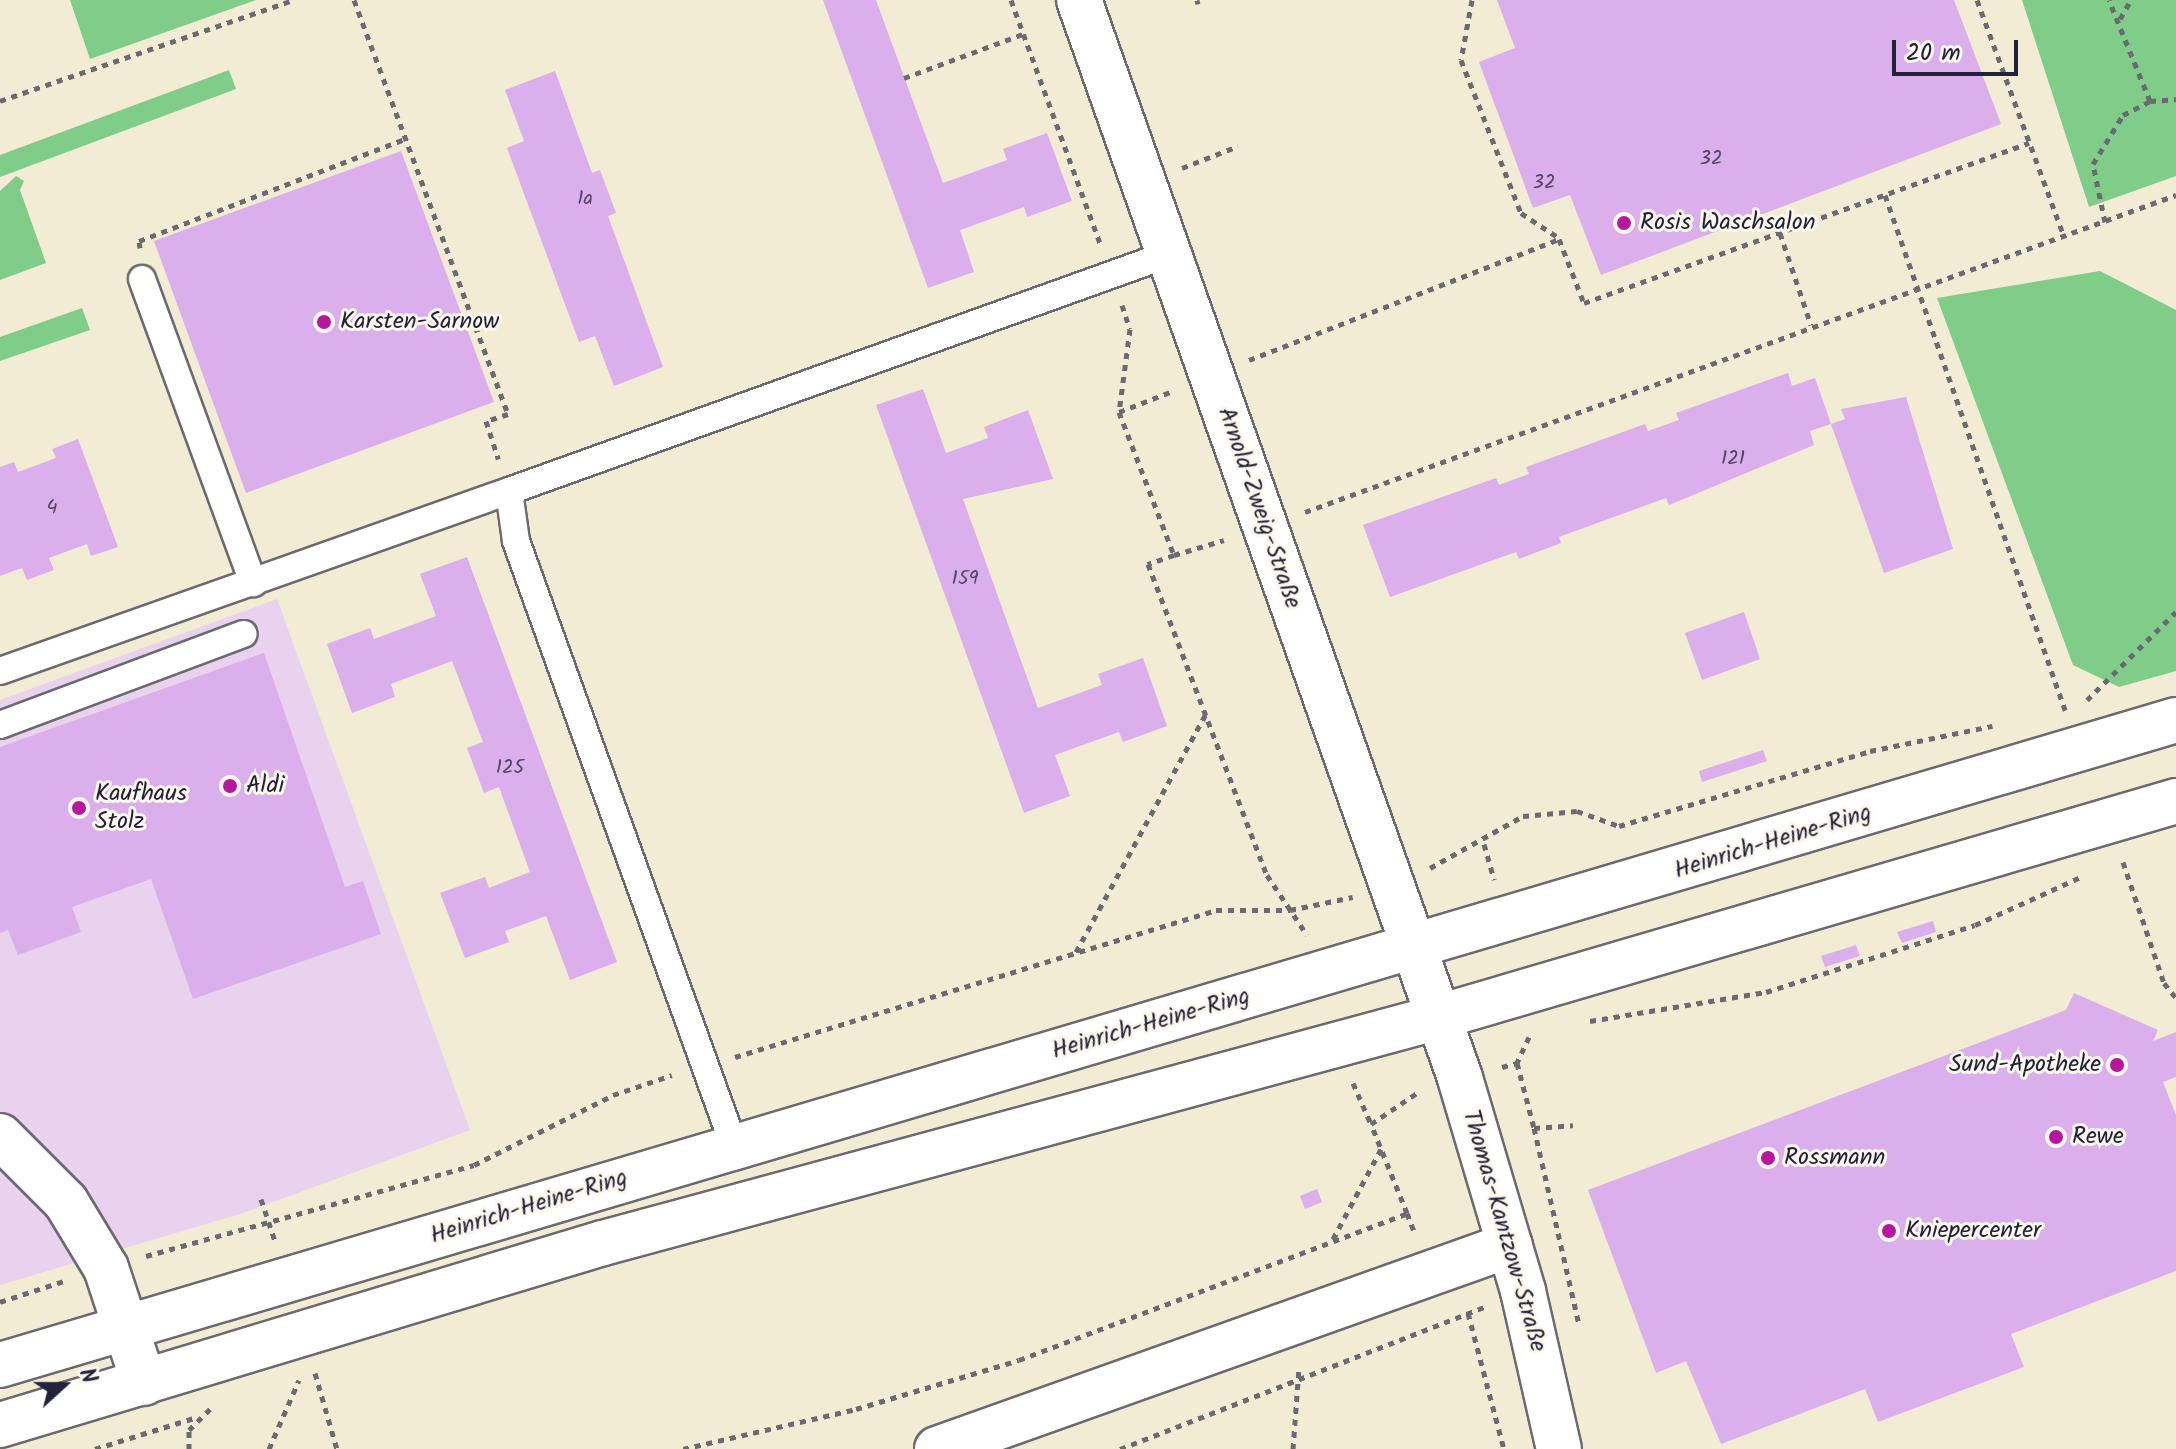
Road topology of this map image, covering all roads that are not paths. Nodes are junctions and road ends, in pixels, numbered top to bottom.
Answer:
1 (1079, 0) edge
2 (1169, 254) junction
3 (142, 279) road end
4 (509, 491) junction
5 (253, 583) junction
6 (244, 634) dead end
7 (0, 671) edge
8 (2176, 720) edge
9 (0, 725) edge
10 (2176, 801) edge
11 (1411, 950) junction
12 (1435, 1018) junction
13 (0, 1136) edge
14 (734, 1146) junction
15 (1510, 1245) junction
16 (126, 1327) junction
17 (0, 1365) edge
18 (144, 1383) junction
19 (0, 1425) edge
20 (937, 1449) edge
21 (1559, 1449) edge

1 - 2 main road, Arnold-Zweig-Straße
2 - 4 lane
2 - 11 main road, Arnold-Zweig-Straße
3 - 5 lane
4 - 5 lane
4 - 14 lane
5 - 7 lane
6 - 9 lane
8 - 11 main road, Heinrich-Heine-Ring
10 - 12 main road
11 - 12 main road, Arnold-Zweig-Straße
11 - 14 main road, Heinrich-Heine-Ring
12 - 15 main road, Thomas-Kantzow-Straße
12 - 18 main road
13 - 16 main road
14 - 16 main road, Heinrich-Heine-Ring
15 - 20 main road
15 - 21 main road, Thomas-Kantzow-Straße
16 - 17 main road, Heinrich-Heine-Ring
16 - 18 main road
18 - 19 main road

